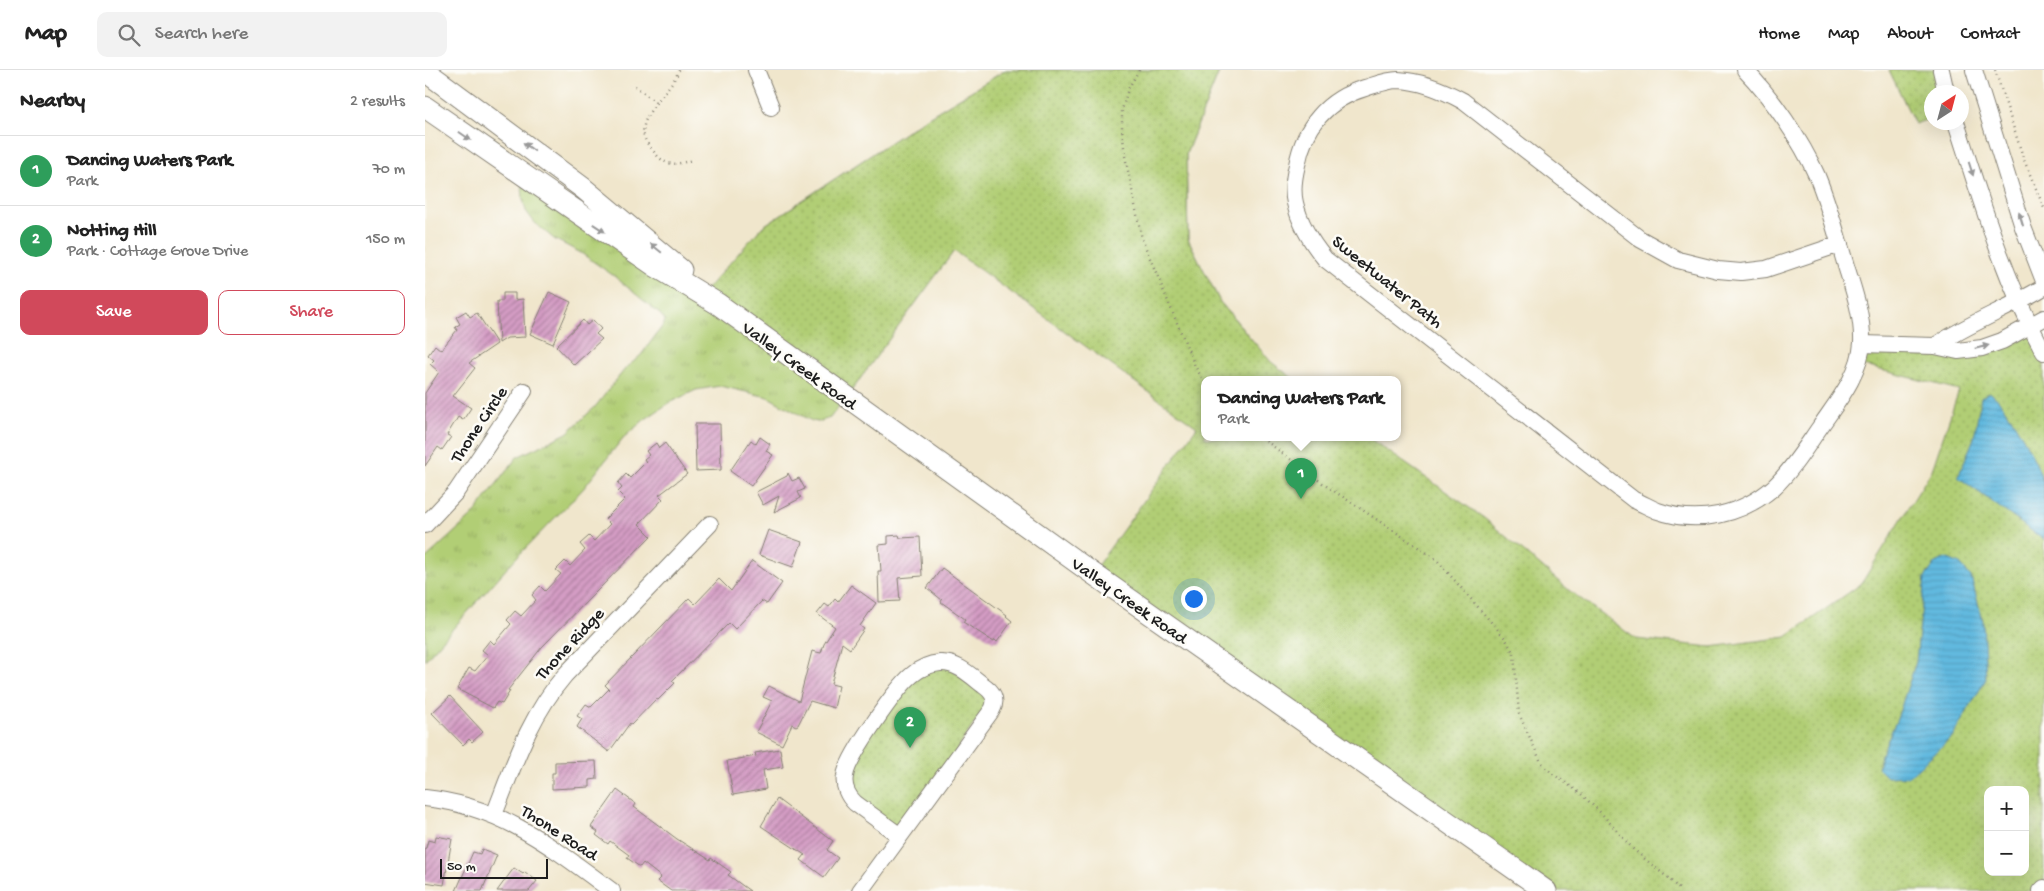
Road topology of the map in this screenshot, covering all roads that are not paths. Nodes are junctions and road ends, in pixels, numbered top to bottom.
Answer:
1 (756, 70) edge
2 (1745, 70) edge
3 (1941, 70) edge
4 (1974, 70) edge
5 (425, 71) edge
6 (1944, 85) edge
7 (771, 107) dead end
8 (425, 108) edge
9 (1959, 130) edge
10 (1840, 244) junction
11 (2044, 281) edge
12 (2044, 287) edge
13 (2018, 303) junction
14 (718, 304) junction
15 (2044, 318) edge
16 (2030, 327) junction
17 (1862, 344) junction
18 (1935, 346) junction
19 (2044, 352) edge
20 (524, 391) dead end
21 (710, 524) dead end
22 (425, 525) edge
23 (425, 798) edge
24 (494, 814) junction
25 (900, 836) junction
26 (2044, 888) edge
27 (612, 891) edge
28 (860, 891) edge
29 (1546, 891) edge
30 (2041, 891) edge

1 - 7 street
2 - 10 street, Sweetwater Path
3 - 6 street
11 -> 4 street
14 -> 5 main road, Valley Creek Road
8 -> 14 main road, Valley Creek Road
9 -> 13 street
10 - 17 street, Sweetwater Path
10 - 17 street, Sweetwater Path
12 - 13 street
13 - 16 street
13 - 18 street
14 - 29 main road, Valley Creek Road
15 - 16 street
18 -> 16 street
16 - 19 street
17 - 18 street
20 - 22 street, Thone Circle
21 - 24 street, Thone Ridge
23 - 24 street, Thone Road
24 - 27 street, Thone Road
25 - 25 street
25 - 28 street
26 - 30 street

